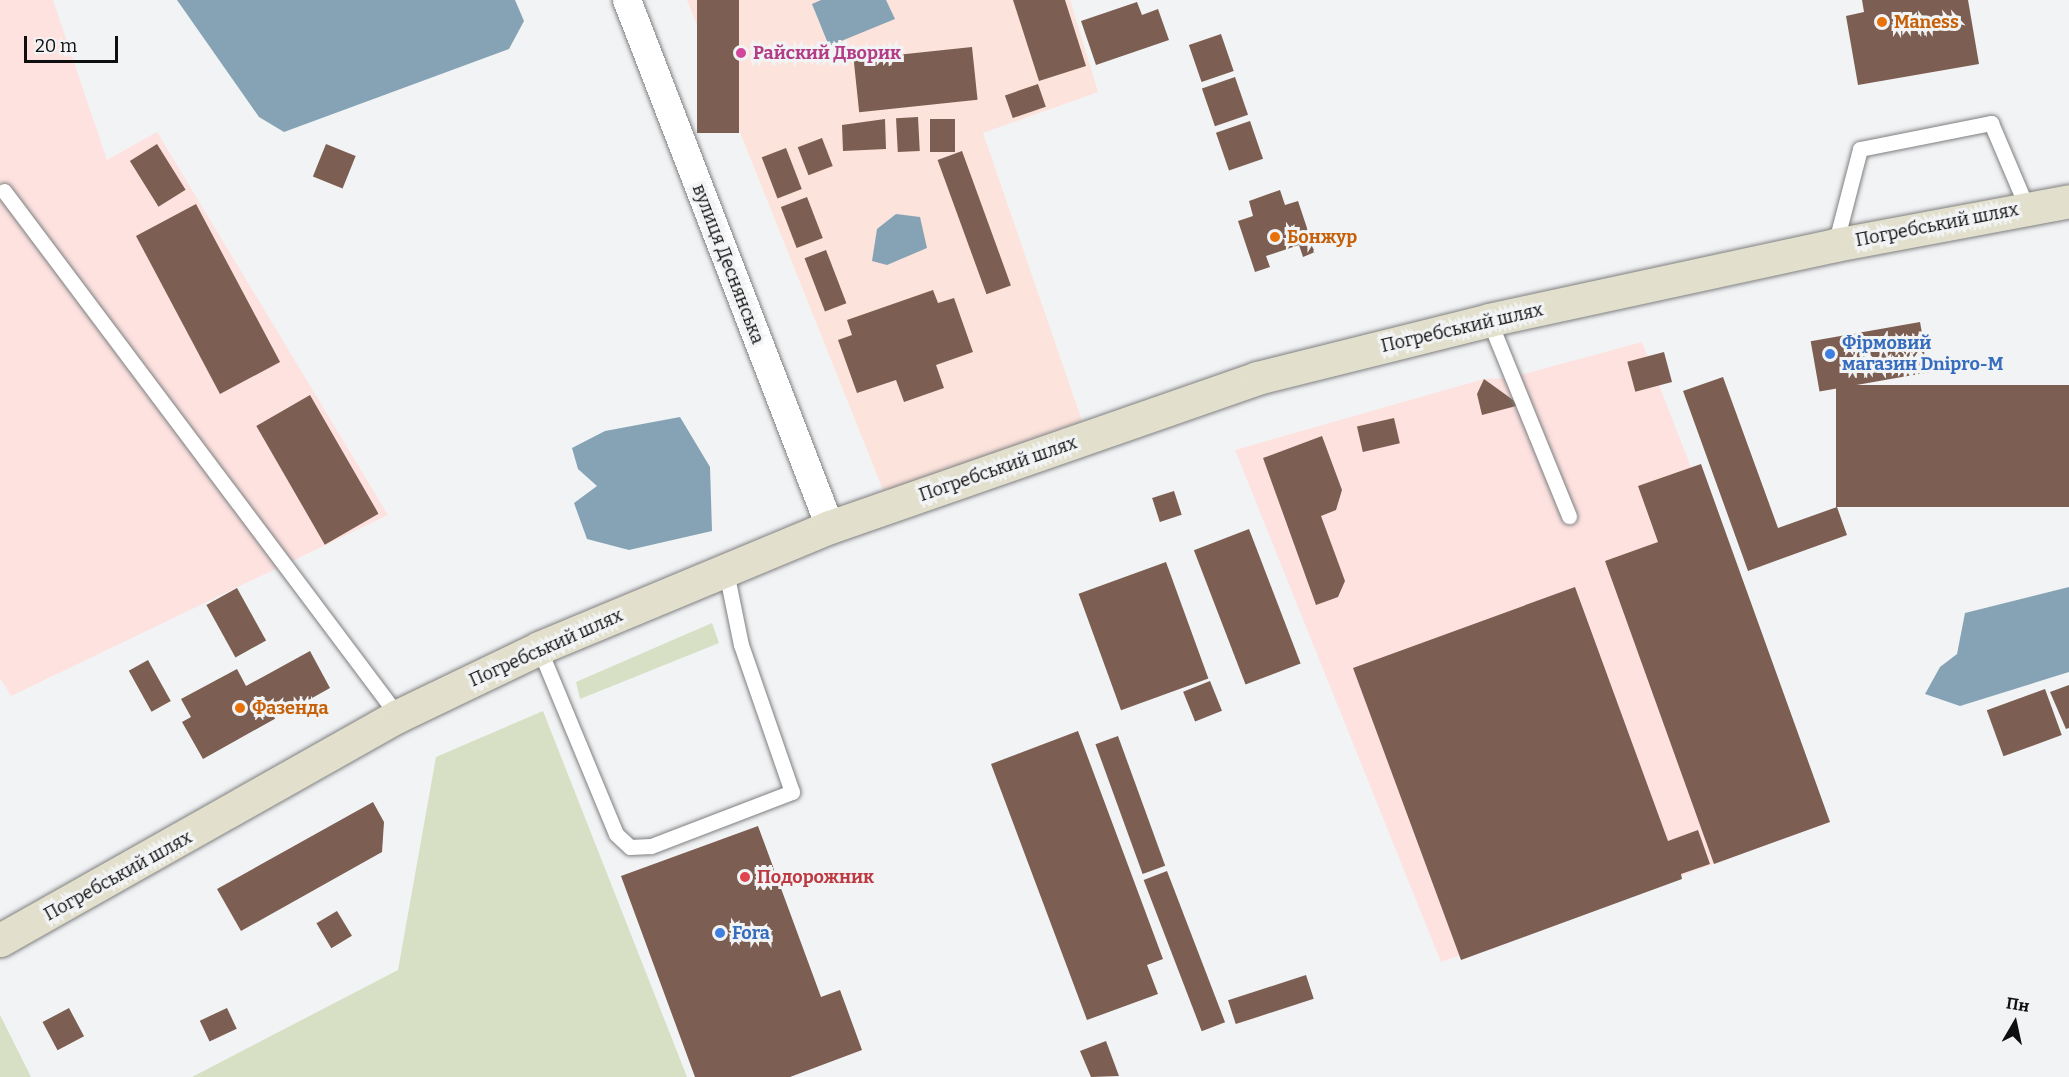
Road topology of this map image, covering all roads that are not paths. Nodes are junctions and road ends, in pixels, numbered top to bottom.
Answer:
1 (627, 0) edge
2 (4, 191) dead end
3 (2069, 201) edge
4 (2027, 208) junction
5 (1835, 245) junction
6 (1489, 320) junction
7 (1569, 516) dead end
8 (830, 527) junction
9 (726, 571) junction
10 (539, 648) junction
11 (398, 716) junction
12 (0, 940) edge

1 - 8 street, вулиця Деснянська
2 - 11 lane
3 - 4 main road, Погребський шлях
4 - 5 main road, Погребський шлях
4 - 5 lane
5 - 6 main road, Погребський шлях
6 - 7 lane
6 - 8 main road, Погребський шлях
8 - 9 main road, Погребський шлях
9 - 10 main road, Погребський шлях
9 - 10 lane
10 - 11 main road, Погребський шлях
11 - 12 main road, Погребський шлях

